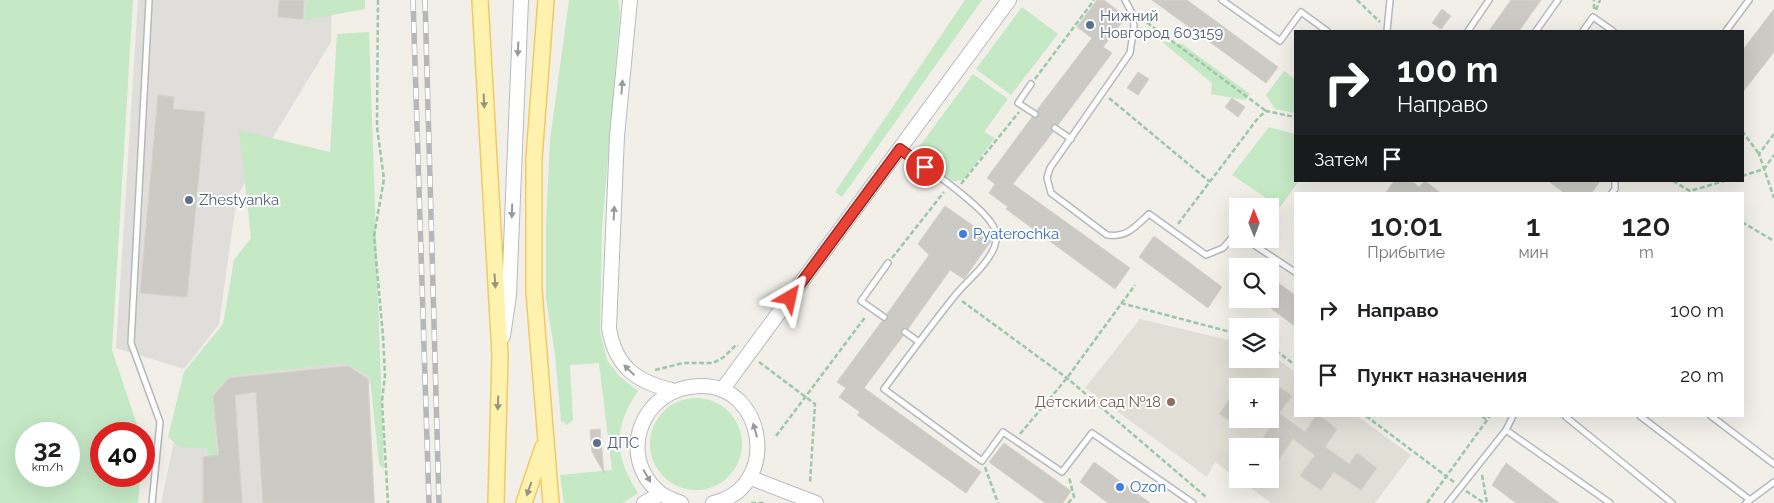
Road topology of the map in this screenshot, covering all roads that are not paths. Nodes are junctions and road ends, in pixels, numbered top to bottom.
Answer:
1 (149, 0) edge
2 (480, 0) edge
3 (521, 0) edge
4 (546, 0) edge
5 (630, 0) edge
6 (1010, 0) edge
7 (1125, 0) edge
8 (1222, 0) edge
9 (1390, 0) edge
10 (1489, 0) edge
11 (1558, 0) edge
12 (1749, 0) edge
13 (1326, 30) edge
14 (1387, 30) edge
15 (1469, 30) edge
16 (1537, 30) edge
17 (1584, 30) edge
18 (1612, 30) edge
19 (1727, 30) edge
20 (1031, 84) road end
21 (1035, 114) dead end
22 (1055, 128) dead end
23 (1070, 139) junction
24 (900, 149) junction
25 (1229, 240) edge
26 (1259, 248) edge
27 (888, 263) road end
28 (1294, 271) edge
29 (884, 318) dead end
30 (905, 332) dead end
31 (919, 342) junction
32 (500, 355) junction
33 (672, 390) junction
34 (722, 390) junction
35 (1512, 417) edge
36 (1566, 417) edge
37 (1641, 417) edge
38 (1713, 417) edge
39 (1506, 430) junction
40 (546, 441) junction
41 (1774, 464) edge
42 (751, 478) junction
43 (1774, 482) edge
44 (661, 494) junction
45 (1748, 502) edge
46 (152, 503) edge
47 (496, 503) edge
48 (524, 503) edge
49 (551, 503) edge
50 (644, 503) edge
51 (681, 503) edge
52 (713, 503) edge
53 (816, 503) edge
54 (1193, 503) edge
55 (1448, 503) edge
56 (1610, 503) edge
57 (1672, 503) edge

1 - 46 lane
2 -> 32 main road
3 -> 32 street
4 - 40 main road
33 -> 5 street
6 - 24 street
7 - 23 lane
8 - 13 lane
9 - 14 lane
10 - 15 lane
11 - 16 lane
12 - 19 lane
17 - 18 lane
20 - 21 lane
22 - 23 lane
23 - 25 lane
24 - 31 lane
24 - 34 street
26 - 28 lane
27 - 29 lane
30 - 31 lane
31 - 54 lane
32 -> 47 main road
33 - 34 street
33 -> 44 street
42 -> 34 street
35 - 39 lane
36 - 57 lane
37 - 45 lane
38 - 41 lane
39 - 55 lane
39 - 56 lane
40 -> 48 main road
40 - 49 main road
42 - 52 street
42 - 53 street
43 - 45 lane
44 - 50 street
44 - 51 street

